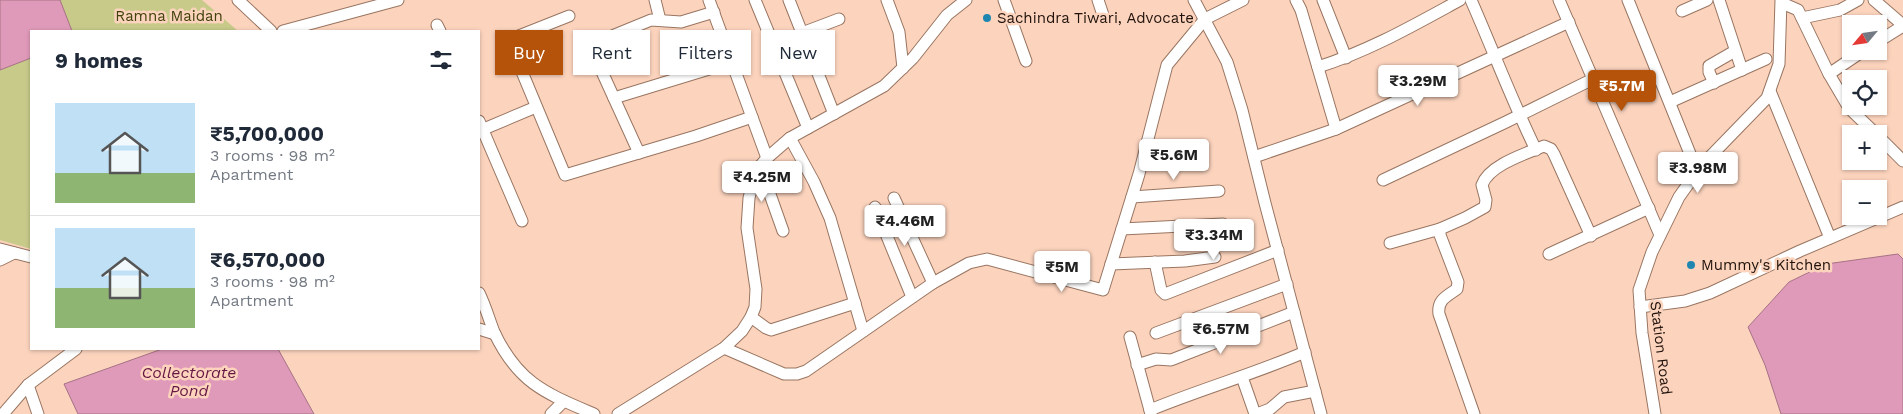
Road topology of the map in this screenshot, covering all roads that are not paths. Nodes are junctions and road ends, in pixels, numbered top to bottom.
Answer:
1 (238, 0) edge
2 (398, 0) edge
3 (655, 0) edge
4 (709, 0) edge
5 (755, 0) edge
6 (789, 0) edge
7 (887, 0) edge
8 (966, 0) edge
9 (1004, 0) edge
10 (1098, 0) edge
11 (1194, 0) edge
12 (1243, 0) edge
13 (1296, 0) edge
14 (1323, 0) edge
15 (1460, 0) edge
16 (1471, 0) edge
17 (1559, 0) edge
18 (1628, 0) edge
19 (1707, 0) edge
20 (1719, 0) edge
21 (1858, 0) edge
22 (1874, 0) edge
23 (1782, 1) edge
24 (1682, 11) dead end
25 (714, 12) junction
26 (569, 16) dead end
27 (1104, 18) dead end
28 (1802, 18) junction
29 (1205, 19) junction
30 (660, 20) junction
31 (839, 20) dead end
32 (1569, 22) junction
33 (1903, 26) edge
34 (269, 30) edge
35 (287, 30) edge
36 (720, 30) edge
37 (801, 30) edge
38 (811, 30) edge
39 (1888, 35) edge
40 (1736, 51) junction
41 (1496, 56) junction
42 (1346, 58) junction
43 (1766, 59) dead end
44 (1850, 60) edge
45 (1026, 61) dead end
46 (1318, 67) junction
47 (903, 68) junction
48 (1742, 70) junction
49 (1829, 74) junction
50 (689, 75) edge
51 (737, 75) edge
52 (819, 75) edge
53 (1593, 79) junction
54 (1714, 83) junction
55 (1770, 91) junction
56 (614, 98) junction
57 (1670, 102) junction
58 (536, 106) junction
59 (834, 114) junction
60 (1519, 116) junction
61 (752, 117) junction
62 (1867, 125) edge
63 (480, 127) edge
64 (808, 128) junction
65 (1336, 129) junction
66 (790, 138) junction
67 (1887, 145) edge
68 (1536, 150) junction
69 (639, 153) junction
70 (1254, 157) junction
71 (1903, 161) edge
72 (764, 162) junction
73 (1697, 171) junction
74 (1384, 180) dead end
75 (1218, 191) dead end
76 (1132, 197) junction
77 (894, 198) dead end
78 (875, 207) dead end
79 (1903, 207) edge
80 (1649, 208) junction
81 (522, 221) dead end
82 (1223, 224) dead end
83 (1440, 229) junction
84 (1122, 230) junction
85 (783, 231) dead end
86 (1660, 235) junction
87 (1591, 236) junction
88 (1830, 238) junction
89 (1390, 243) dead end
90 (0, 249) edge
91 (1278, 250) junction
92 (14, 253) junction
93 (1549, 254) dead end
94 (1215, 256) dead end
95 (30, 257) edge
96 (0, 260) edge
97 (1155, 262) junction
98 (1111, 264) junction
99 (933, 283) junction
100 (1286, 284) junction
101 (480, 297) edge
102 (912, 297) junction
103 (855, 303) junction
104 (1640, 307) junction
105 (1294, 312) junction
106 (751, 317) junction
107 (480, 329) edge
108 (863, 331) junction
109 (495, 334) junction
110 (1156, 334) dead end
111 (1130, 337) dead end
112 (724, 348) junction
113 (75, 350) edge
114 (1305, 352) junction
115 (1137, 365) junction
116 (1242, 377) junction
117 (28, 385) junction
118 (1315, 391) junction
119 (564, 401) junction
120 (1150, 412) edge
121 (3, 414) edge
122 (38, 414) edge
123 (551, 414) edge
124 (594, 414) edge
125 (618, 414) edge
126 (1256, 414) edge
127 (1321, 414) edge
128 (1474, 414) edge
129 (1655, 414) edge

1 - 34 street
2 - 35 street
3 - 30 street
4 - 25 street
5 - 64 street
6 - 37 street
7 - 47 street
8 - 47 street
9 - 45 street
10 - 27 street
11 - 29 street
12 - 29 street
13 - 46 street
14 - 42 street
15 - 42 street
16 - 41 street
17 - 32 street
18 - 57 street
19 - 24 street
20 - 40 street
21 - 28 street
22 - 33 street
23 - 28 street
23 - 55 street, Station Road
25 - 30 street
25 - 36 street
26 - 58 street
28 - 49 street
29 - 70 street
29 - 76 street
30 - 56 street
31 - 38 street
32 - 41 street
32 - 53 street
33 - 39 street
40 - 48 street
40 - 54 street
41 - 60 street
41 - 65 street
42 - 46 street
43 - 48 street
44 - 49 street
46 - 65 street
47 - 59 street
48 - 54 street
49 - 62 street
50 - 56 street
51 - 61 street
52 - 59 street
53 - 60 street
53 - 80 street
54 - 57 street
55 - 73 street, Station Road
55 - 88 street
56 - 69 street
57 - 73 street
58 - 63 street
58 - 69 street
59 - 64 street
60 - 68 street
60 - 74 street
61 - 69 street
61 - 72 street
63 - 81 street
64 - 66 street
65 - 70 street
66 - 72 street
66 - 103 street
67 - 71 street
68 - 83 street
68 - 87 street
70 - 91 street
72 - 85 street
72 - 106 street
73 - 86 street, Station Road
75 - 76 street
76 - 84 street
77 - 99 street
78 - 102 street
79 - 88 street
80 - 86 street
80 - 87 street
82 - 84 street
83 - 89 street
83 - 128 street
84 - 98 street
86 - 104 street, Station Road
87 - 93 street
88 - 104 street
90 - 92 street
91 - 97 street
91 - 100 street
92 - 95 street
92 - 96 street
94 - 97 street
97 - 98 street
98 - 99 street
99 - 102 street
100 - 105 street
100 - 110 street
101 - 109 street
102 - 108 street
103 - 106 street
103 - 108 street
104 - 129 street, Station Road
105 - 114 street
105 - 115 street
106 - 112 street
107 - 109 street
108 - 112 street
109 - 119 street
111 - 115 street
112 - 125 street
113 - 117 street
114 - 116 street
114 - 118 street
115 - 120 street
116 - 120 street
116 - 126 street
117 - 121 street
117 - 122 street
118 - 126 street
118 - 127 street
119 - 123 street
119 - 124 street

